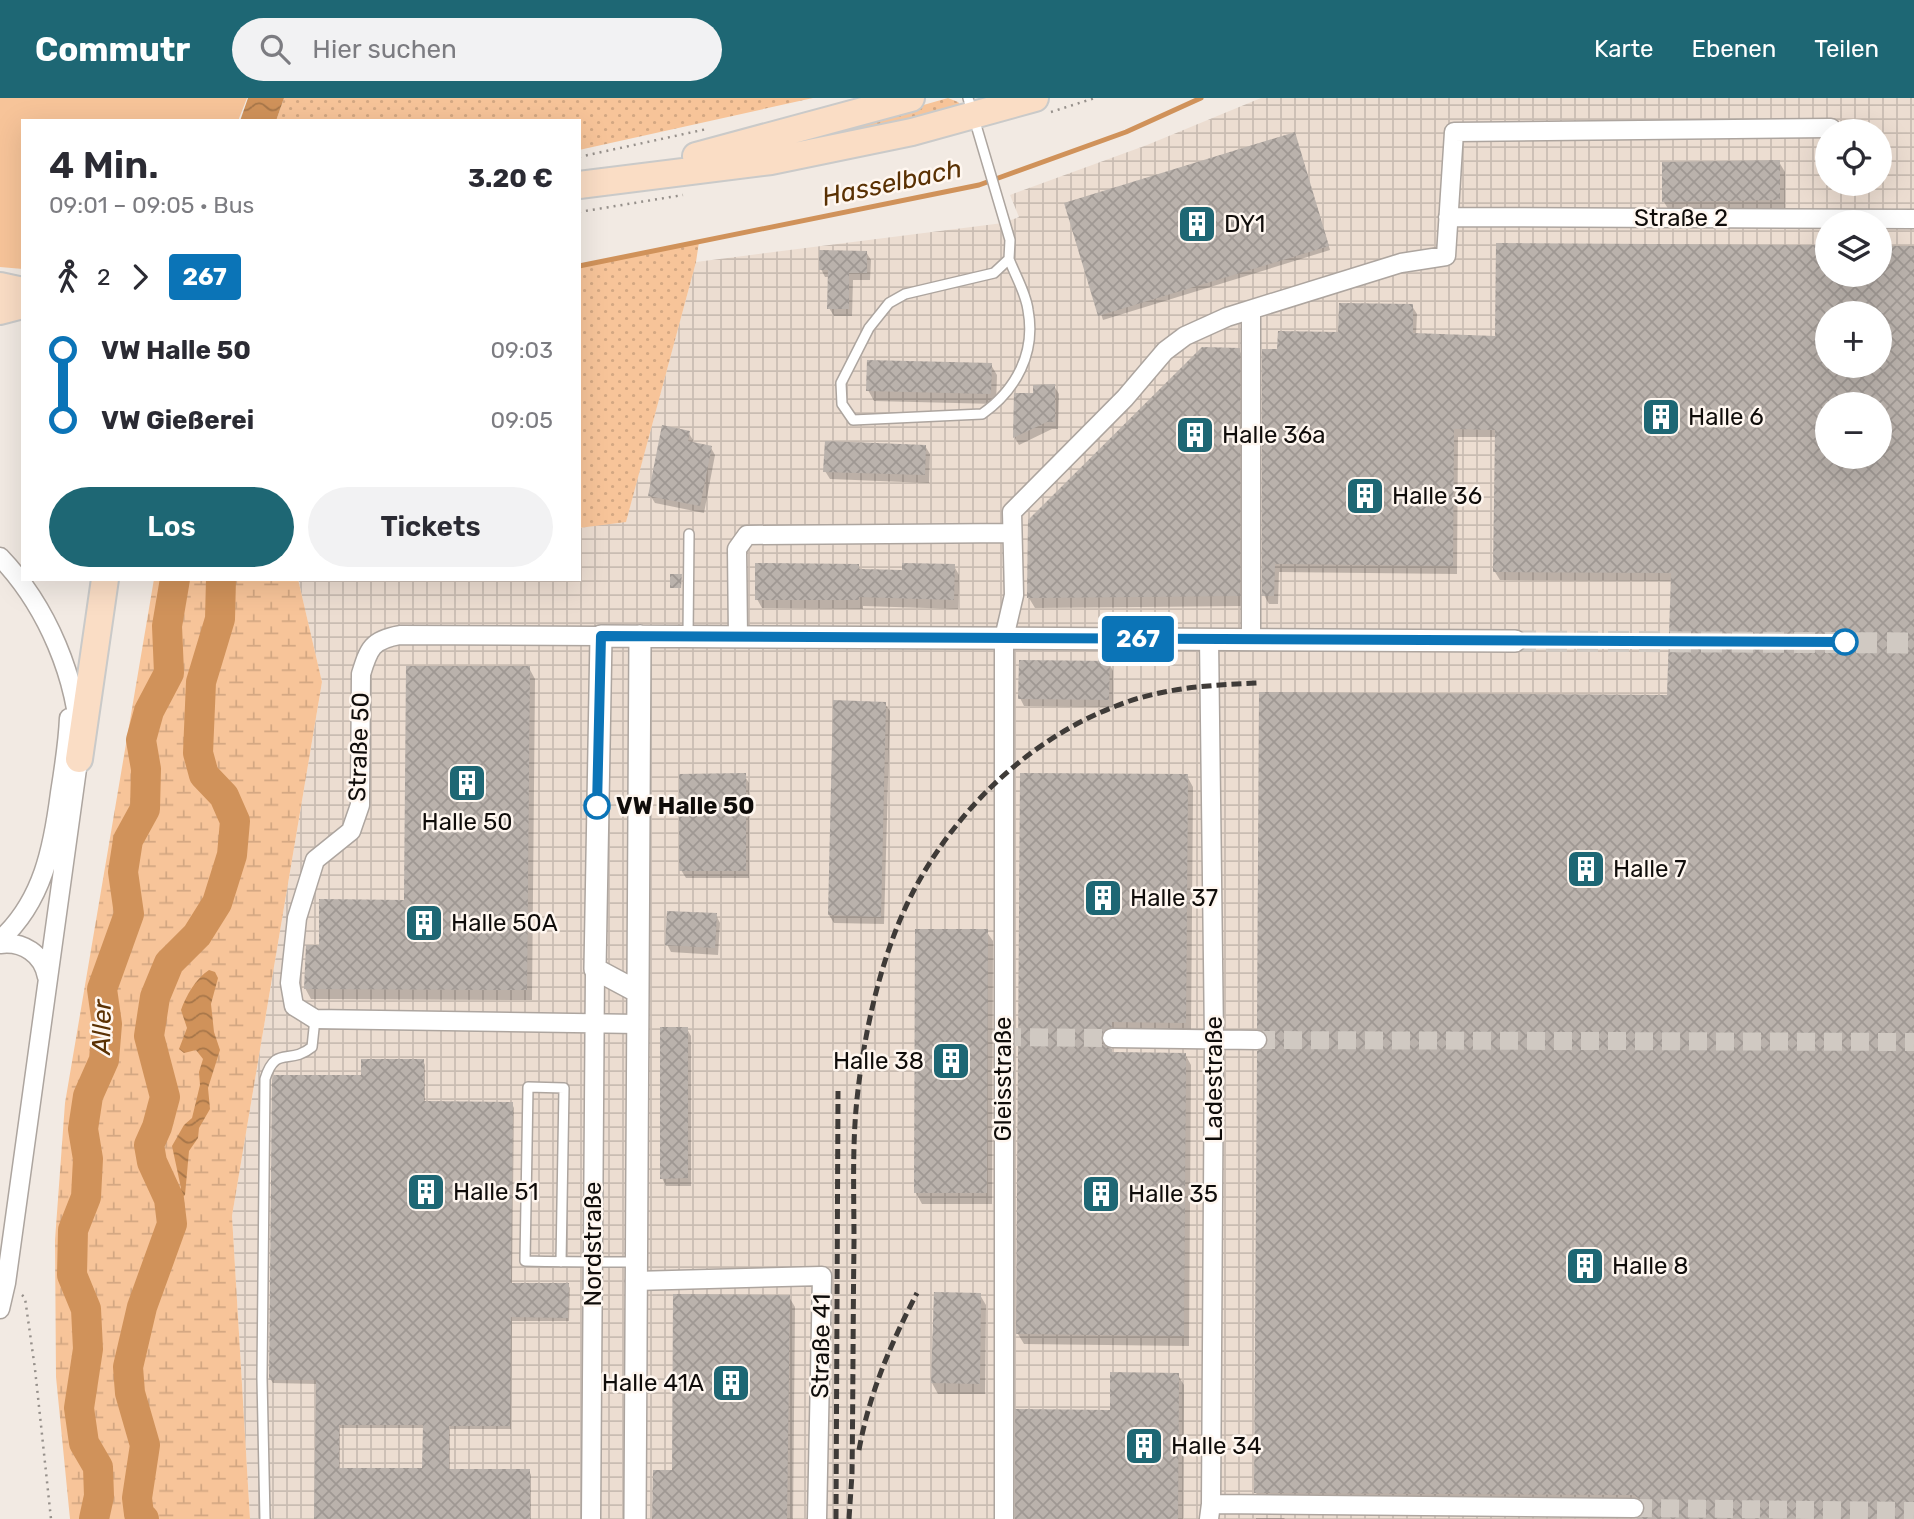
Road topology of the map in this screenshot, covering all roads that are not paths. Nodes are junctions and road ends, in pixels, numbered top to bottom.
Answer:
1 (1035, 98) edge
2 (907, 99) edge
3 (970, 108) edge
4 (1815, 128) edge
5 (611, 180) junction
6 (581, 185) edge
7 (1448, 217) junction
8 (1914, 219) edge
9 (1009, 259) junction
10 (0, 286) edge
11 (21, 291) edge
12 (21, 306) edge
13 (1251, 310) junction
14 (0, 311) edge
15 (1012, 533) junction
16 (689, 534) dead end
17 (0, 557) edge
18 (106, 581) edge
19 (601, 636) junction
20 (640, 636) junction
21 (688, 636) junction
22 (738, 637) junction
23 (1004, 638) junction
24 (1209, 639) junction
25 (1251, 639) junction
26 (1516, 641) tunnel mouth
27 (61, 659) junction
28 (79, 759) junction
29 (0, 942) edge
30 (595, 969) junction
31 (47, 988) junction
32 (638, 992) junction
33 (315, 1019) junction
34 (595, 1024) junction
35 (638, 1024) junction
36 (1112, 1038) tunnel mouth
37 (1214, 1040) junction
38 (1257, 1040) tunnel mouth
39 (561, 1262) junction
40 (593, 1262) junction
41 (635, 1272) junction
42 (0, 1309) edge
43 (1634, 1508) tunnel mouth
44 (1210, 1511) edge
45 (265, 1519) edge
46 (591, 1519) edge
47 (635, 1519) edge
48 (817, 1519) edge
49 (1004, 1519) edge

1 - 3 main road
2 - 5 main road
3 - 5 main road
3 - 9 lane
4 - 7 street
5 - 6 main road
7 - 8 street, Straße 2
7 - 13 street, Gleisstraße
9 - 9 lane
10 - 11 main road
12 - 14 main road
13 - 15 street, Gleisstraße
13 - 25 street
15 - 22 street
15 - 23 street, Gleisstraße
16 - 21 lane
17 - 27 street
18 - 28 main road
19 - 20 street
19 - 30 street, Nordstraße
19 - 33 street, Straße 50
20 - 21 street
20 - 32 street, Nordstraße
21 - 22 street
22 - 23 street
23 - 24 street
23 - 49 street, Gleisstraße
24 - 25 street
24 - 37 street, Ladestraße
25 - 26 street
27 - 28 street
27 - 29 street
28 - 31 street
29 - 31 street
30 - 32 street
30 - 34 street, Nordstraße
31 - 42 street
32 - 35 street, Nordstraße
33 - 34 street
33 - 45 lane
34 - 35 street
34 - 40 street, Nordstraße
35 - 41 street, Nordstraße
36 - 37 street
37 - 38 street
37 - 44 street, Ladestraße
39 - 39 lane
39 - 40 lane
40 - 41 lane
40 - 46 street, Nordstraße
41 - 47 street, Nordstraße
41 - 48 street, Straße 41
43 - 44 street

